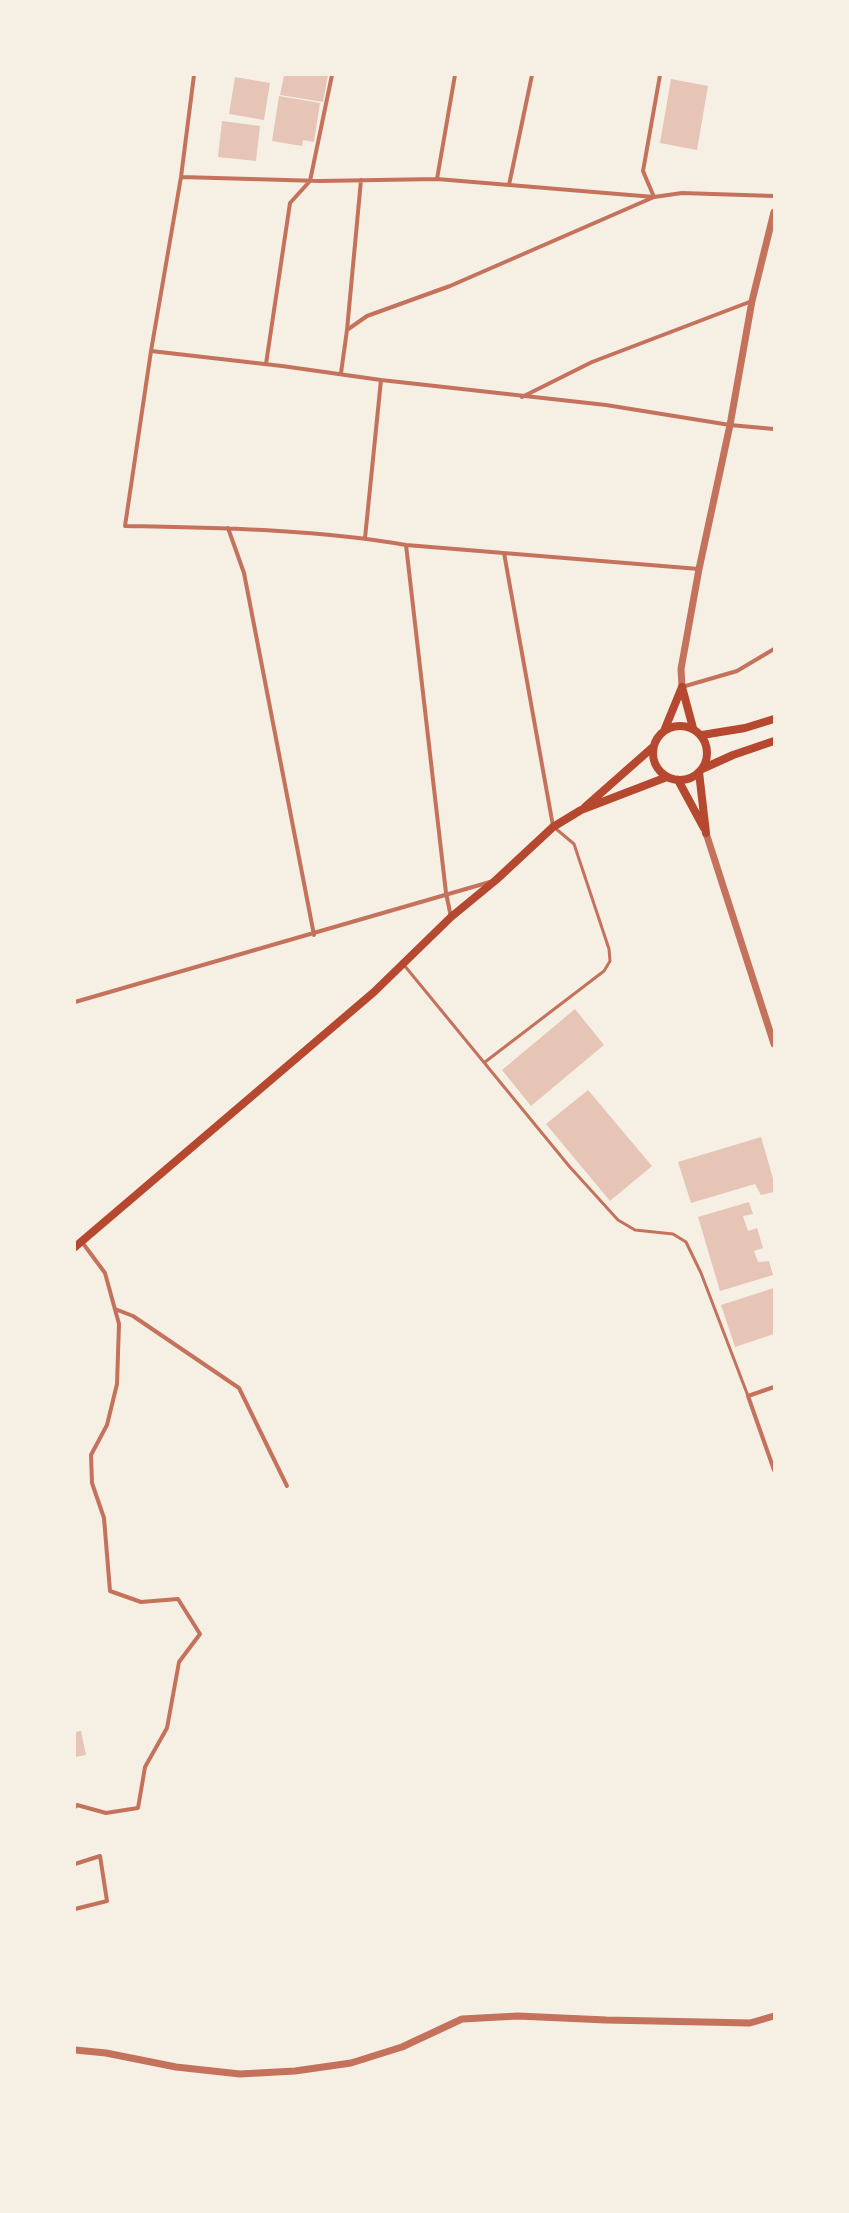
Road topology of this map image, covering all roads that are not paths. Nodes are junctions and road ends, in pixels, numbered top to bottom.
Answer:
1 (194, 75) edge
2 (332, 75) edge
3 (455, 75) edge
4 (532, 75) edge
5 (660, 75) edge
6 (181, 177) junction
7 (437, 179) junction
8 (310, 180) junction
9 (361, 180) junction
10 (509, 185) junction
11 (774, 196) edge
12 (654, 197) junction
13 (774, 215) edge
14 (752, 301) junction
15 (347, 330) junction
16 (151, 351) junction
17 (266, 364) junction
18 (340, 374) junction
19 (380, 380) junction
20 (522, 397) junction
21 (730, 425) junction
22 (774, 429) edge
23 (228, 528) junction
24 (365, 538) junction
25 (406, 545) junction
26 (504, 553) junction
27 (699, 569) junction
28 (774, 649) edge
29 (682, 687) junction
30 (774, 719) edge
31 (693, 728) junction
32 (664, 730) junction
33 (702, 735) junction
34 (774, 741) edge
35 (653, 747) junction
36 (701, 771) junction
37 (667, 777) junction
38 (678, 780) junction
39 (581, 810) junction
40 (553, 826) junction
41 (706, 833) junction
42 (496, 880) junction
43 (446, 893) junction
44 (450, 917) junction
45 (314, 935) junction
46 (403, 964) junction
47 (75, 1002) edge
48 (774, 1044) edge
49 (485, 1062) junction
50 (78, 1244) edge
51 (115, 1309) junction
52 (774, 1387) edge
53 (748, 1396) junction
54 (774, 1470) edge
55 (287, 1486) dead end
56 (75, 1807) edge
57 (75, 1864) edge
58 (75, 1909) edge
59 (774, 2016) edge
60 (75, 2050) edge

1 - 6 street
2 - 8 street
3 - 7 street
4 - 10 street
5 - 12 street
6 - 8 street
6 - 16 street
7 - 9 street
7 - 10 street
8 - 9 street
8 - 17 street
9 - 15 street
10 - 12 street
11 - 12 street
12 - 15 street
13 - 14 street
14 - 20 street
14 - 21 street
15 - 18 street
16 - 17 street
16 - 23 street
17 - 18 street
18 - 19 street
19 - 20 street
19 - 24 street
20 - 21 street
21 - 22 street
21 - 27 street
23 - 24 street
23 - 45 street
24 - 25 street
25 - 26 street
25 - 43 street
26 - 27 street
26 - 40 street
27 - 29 street
28 - 29 street
29 - 31 main road
29 - 32 main road
30 - 33 main road
31 - 32 main road
31 - 33 main road
32 - 35 main road
33 - 36 main road
34 - 36 main road
35 - 37 main road
35 - 39 main road
36 - 38 main road
36 - 41 main road
37 - 38 main road
37 - 39 main road
38 - 41 main road
39 - 40 main road
40 - 42 main road
40 - 49 lane
41 - 48 street
42 - 43 street
42 - 44 main road
43 - 44 street
43 - 45 street
44 - 46 main road
45 - 47 street
46 - 49 lane
46 - 50 main road
49 - 53 lane
50 - 51 street
51 - 55 street
51 - 56 street
52 - 53 street
53 - 54 street
57 - 58 street
59 - 60 street

